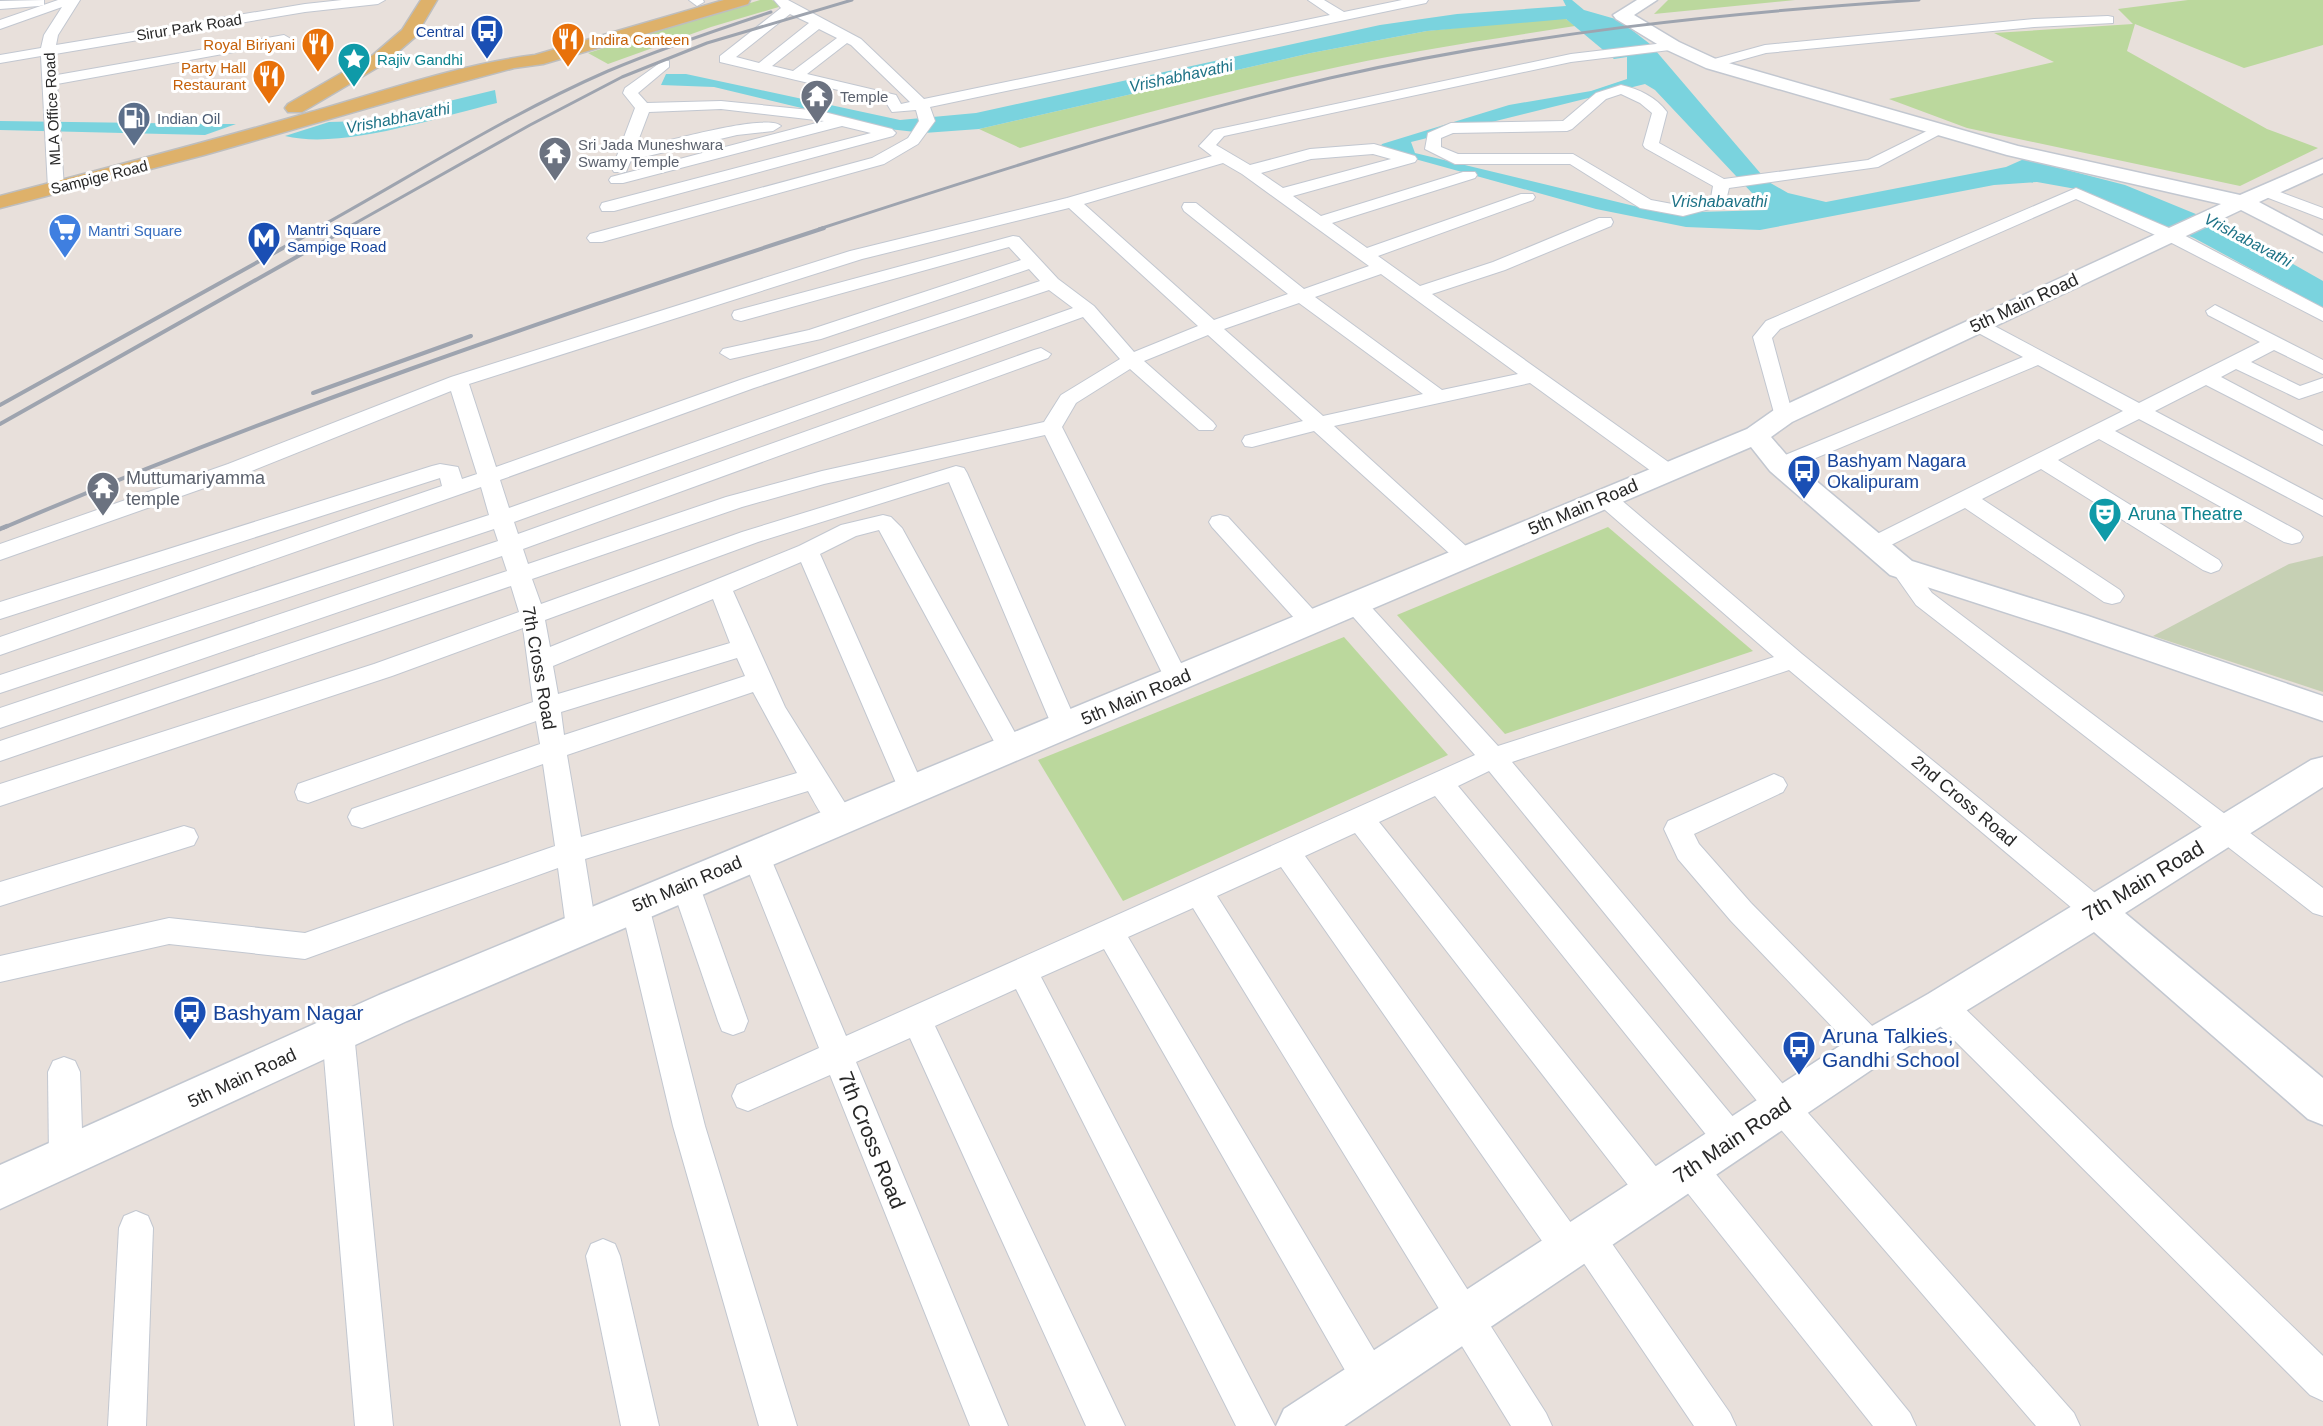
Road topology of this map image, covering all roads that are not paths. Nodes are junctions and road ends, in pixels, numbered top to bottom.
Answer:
1 (61, 0) edge
2 (71, 0) edge
3 (378, 0) edge
4 (429, 0) edge
5 (742, 0) edge
6 (1315, 0) edge
7 (1415, 0) edge
8 (1421, 0) edge
9 (1649, 0) edge
10 (700, 1) edge
11 (785, 4) edge
12 (0, 5) edge
13 (1344, 18) junction
14 (2108, 20) dead end
15 (819, 22) junction
16 (0, 25) edge
17 (409, 33) junction
18 (846, 37) junction
19 (284, 39) dead end
20 (1673, 46) junction
21 (48, 50) junction
22 (0, 59) edge
23 (513, 63) junction
24 (1712, 64) junction
25 (659, 68) dead end
26 (761, 68) junction
27 (796, 75) junction
28 (50, 81) junction
29 (418, 88) junction
30 (922, 105) junction
31 (643, 108) junction
32 (820, 116) junction
33 (845, 121) junction
34 (1940, 130) junction
35 (888, 133) junction
36 (915, 138) junction
37 (229, 140) junction
38 (623, 157) junction
39 (1225, 157) junction
40 (2323, 165) edge
41 (1248, 171) junction
42 (1468, 175) dead end
43 (617, 180) junction
44 (1721, 184) junction
45 (56, 188) junction
46 (2264, 191) junction
47 (1280, 194) junction
48 (1527, 197) dead end
49 (0, 202) edge
50 (1072, 202) junction
51 (2233, 206) junction
52 (608, 207) junction
53 (1190, 207) dead end
54 (2323, 214) edge
55 (1318, 222) junction
56 (1605, 222) dead end
57 (2170, 235) junction
58 (2323, 245) edge
59 (1364, 255) junction
60 (1032, 261) junction
61 (1382, 268) junction
62 (1052, 283) junction
63 (1418, 293) junction
64 (1301, 296) junction
65 (1087, 310) junction
66 (2215, 311) dead end
67 (741, 315) dead end
68 (2323, 315) edge
69 (1978, 325) junction
70 (1211, 327) junction
71 (2273, 343) junction
72 (730, 352) dead end
73 (1041, 354) dead end
74 (2039, 357) junction
75 (1131, 360) junction
76 (2234, 360) junction
77 (2323, 368) edge
78 (1534, 376) junction
79 (2205, 376) junction
80 (458, 381) junction
81 (747, 384) junction
82 (2323, 384) edge
83 (1439, 397) junction
84 (2137, 410) junction
85 (770, 422) junction
86 (1319, 423) junction
87 (1769, 425) junction
88 (1206, 426) dead end
89 (1052, 427) junction
90 (2098, 430) junction
91 (2323, 439) edge
92 (1252, 441) dead end
93 (708, 446) junction
94 (2041, 459) junction
95 (1780, 465) junction
96 (721, 470) junction
97 (1666, 471) junction
98 (489, 477) junction
99 (453, 489) junction
100 (1964, 497) junction
101 (1605, 498) junction
102 (734, 502) junction
103 (2323, 509) edge
104 (503, 518) junction
105 (1220, 522) dead end
106 (750, 537) junction
107 (2292, 537) dead end
108 (1875, 543) junction
109 (510, 545) junction
110 (807, 550) junction
111 (0, 552) edge
112 (1467, 557) junction
113 (2211, 565) dead end
114 (765, 568) junction
115 (1901, 568) junction
116 (519, 574) junction
117 (720, 587) junction
118 (2112, 596) dead end
119 (1356, 605) junction
120 (0, 611) edge
121 (533, 617) junction
122 (1312, 623) junction
123 (0, 646) edge
124 (742, 648) junction
125 (1794, 660) junction
126 (540, 661) junction
127 (1177, 679) junction
128 (758, 681) junction
129 (0, 684) edge
130 (547, 707) junction
131 (2323, 709) edge
132 (0, 718) edge
133 (1065, 726) junction
134 (554, 748) junction
135 (1011, 749) junction
136 (0, 751) edge
137 (1493, 758) junction
138 (2319, 777) edge
139 (812, 779) junction
140 (1439, 782) junction
141 (1774, 785) dead end
142 (912, 790) junction
143 (308, 792) dead end
144 (0, 795) edge
145 (362, 817) dead end
146 (1359, 817) junction
147 (841, 819) junction
148 (2228, 829) junction
149 (184, 837) dead end
150 (1286, 851) junction
151 (570, 852) junction
152 (756, 855) junction
153 (685, 884) junction
154 (1198, 891) junction
155 (0, 894) edge
156 (2323, 904) edge
157 (635, 906) junction
158 (2095, 910) junction
159 (581, 927) junction
160 (1109, 931) junction
161 (0, 969) edge
162 (1022, 970) junction
163 (1942, 1007) junction
164 (916, 1018) junction
165 (734, 1021) dead end
166 (338, 1033) junction
167 (1872, 1047) junction
168 (837, 1054) junction
169 (64, 1072) dead end
170 (748, 1096) dead end
171 (2323, 1105) edge
172 (1782, 1107) junction
173 (1732, 1141) junction
174 (66, 1160) junction
175 (1690, 1169) junction
176 (0, 1187) edge
177 (1654, 1191) junction
178 (136, 1228) dead end
179 (1578, 1243) junction
180 (603, 1256) dead end
181 (1467, 1316) junction
182 (1371, 1380) junction
183 (2323, 1382) edge
184 (1327, 1419) edge
185 (1889, 1423) edge
186 (127, 1426) edge
187 (374, 1426) edge
188 (640, 1426) edge
189 (778, 1426) edge
190 (989, 1426) edge
191 (1106, 1426) edge
192 (1256, 1426) edge
193 (1533, 1426) edge
194 (1717, 1426) edge
195 (2061, 1426) edge

1 - 12 street
2 - 16 street
2 - 21 street, MLA Office Road
3 - 21 street, Sirur Park Road
4 - 17 main road
5 - 23 main road
6 - 13 street
7 - 8 street
7 - 13 street
9 - 20 street
10 - 23 main road
11 - 15 street
11 - 26 street
13 - 30 street
14 - 24 street
15 - 18 street
15 - 26 street
17 - 29 main road
17 - 37 main road
18 - 27 street
18 - 30 street
19 - 28 street
20 - 24 street
20 - 39 street
21 - 22 street, Sirur Park Road
21 - 28 street, MLA Office Road
23 - 29 main road
24 - 34 street
25 - 31 street
26 - 27 street
27 - 30 street
28 - 45 street, MLA Office Road
29 - 37 main road
30 - 36 street
31 - 32 street
31 - 38 street
32 - 33 street
32 - 38 street
33 - 35 street
33 - 43 street
34 - 44 street
34 - 51 street
35 - 36 street
35 - 52 street
36 - 52 street
37 - 45 main road, Sampige Road
38 - 43 street
39 - 41 street
39 - 50 street
40 - 46 street, 5th Main Road
41 - 47 street
41 - 47 street
42 - 55 street
43 - 52 street
44 - 44 street
45 - 49 main road, Sampige Road
46 - 51 street, 5th Main Road
46 - 54 street
47 - 55 street
48 - 59 street
50 - 70 street
50 - 80 street
51 - 57 street, 5th Main Road
51 - 58 street
53 - 64 street
55 - 59 street
56 - 63 street
57 - 68 street
57 - 69 street, 5th Main Road
57 - 87 street
59 - 61 street
60 - 62 street
60 - 67 street
60 - 72 street
61 - 63 street
61 - 64 street
62 - 65 street
62 - 81 street
63 - 78 street
64 - 70 street
64 - 83 street
65 - 75 street
65 - 85 street
66 - 71 street
69 - 74 street
69 - 87 street, 5th Main Road
70 - 75 street
70 - 86 street
71 - 76 street
71 - 77 street
73 - 96 street
74 - 84 street
74 - 95 street
75 - 88 street
75 - 89 street
76 - 79 street
76 - 82 street
78 - 83 street
78 - 97 street
79 - 84 street
79 - 91 street
80 - 98 street, 7th Cross Road
80 - 111 street
81 - 85 street
81 - 98 street
83 - 86 street
84 - 90 street
84 - 103 street
85 - 93 street
86 - 92 street
86 - 112 street
87 - 95 street
87 - 97 street, 5th Main Road
89 - 102 street
89 - 127 street
90 - 94 street
90 - 107 street
93 - 96 street
93 - 104 street
94 - 100 street
94 - 113 street
95 - 108 street
96 - 102 street
96 - 109 street
97 - 101 street, 5th Main Road
98 - 99 street
98 - 104 street, 7th Cross Road
99 - 120 street
99 - 123 street
100 - 108 street
100 - 118 street
101 - 112 street, 5th Main Road
101 - 125 street, 2nd Cross Road
102 - 106 street
102 - 116 street
104 - 109 street, 7th Cross Road
104 - 129 street
105 - 122 street
106 - 114 street
106 - 121 street
106 - 133 street
108 - 115 street
109 - 116 street, 7th Cross Road
109 - 132 street
110 - 114 street
110 - 135 street
110 - 142 street
112 - 119 street, 5th Main Road
114 - 117 street
115 - 131 street
115 - 148 street
116 - 121 street, 7th Cross Road
116 - 136 street
117 - 124 street
117 - 126 street
119 - 122 street, 5th Main Road
119 - 137 street
121 - 126 street, 7th Cross Road
121 - 144 street
122 - 127 street, 5th Main Road
124 - 128 street
124 - 130 street
125 - 137 street
125 - 158 street, 2nd Cross Road
126 - 130 street, 7th Cross Road
127 - 133 street, 5th Main Road
128 - 134 street
128 - 139 street
130 - 134 street, 7th Cross Road
130 - 143 street
133 - 135 street, 5th Main Road
134 - 145 street
134 - 151 street, 7th Cross Road
135 - 142 street, 5th Main Road
137 - 140 street
137 - 172 street
138 - 148 street, 7th Main Road
139 - 147 street
139 - 151 street
140 - 146 street
140 - 173 street
141 - 167 street
142 - 147 street, 5th Main Road
146 - 150 street
146 - 177 street
147 - 152 street, 5th Main Road
148 - 156 street
148 - 158 street, 7th Main Road
149 - 155 street
150 - 154 street
150 - 179 street
151 - 159 street, 7th Cross Road
151 - 161 street
152 - 153 street, 5th Main Road
152 - 168 street, 7th Cross Road
153 - 157 street, 5th Main Road
153 - 165 street
154 - 160 street
154 - 181 street
157 - 159 street, 5th Main Road
157 - 189 street
158 - 163 street, 7th Main Road
158 - 171 street, 2nd Cross Road
159 - 166 street, 5th Main Road
160 - 162 street
160 - 182 street
162 - 164 street
162 - 192 street
163 - 167 street, 7th Main Road
163 - 183 street
164 - 168 street
164 - 191 street
166 - 174 street, 5th Main Road
166 - 187 street
167 - 172 street, 7th Main Road
168 - 170 street
168 - 190 street, 7th Cross Road
169 - 174 street
172 - 173 street, 7th Main Road
172 - 195 street
173 - 175 street, 7th Main Road
174 - 176 street, 5th Main Road
175 - 177 street, 7th Main Road
175 - 185 street
177 - 179 street, 7th Main Road
178 - 186 street
179 - 181 street, 7th Main Road
179 - 194 street
180 - 188 street
181 - 182 street, 7th Main Road
181 - 193 street
182 - 184 street, 7th Main Road

